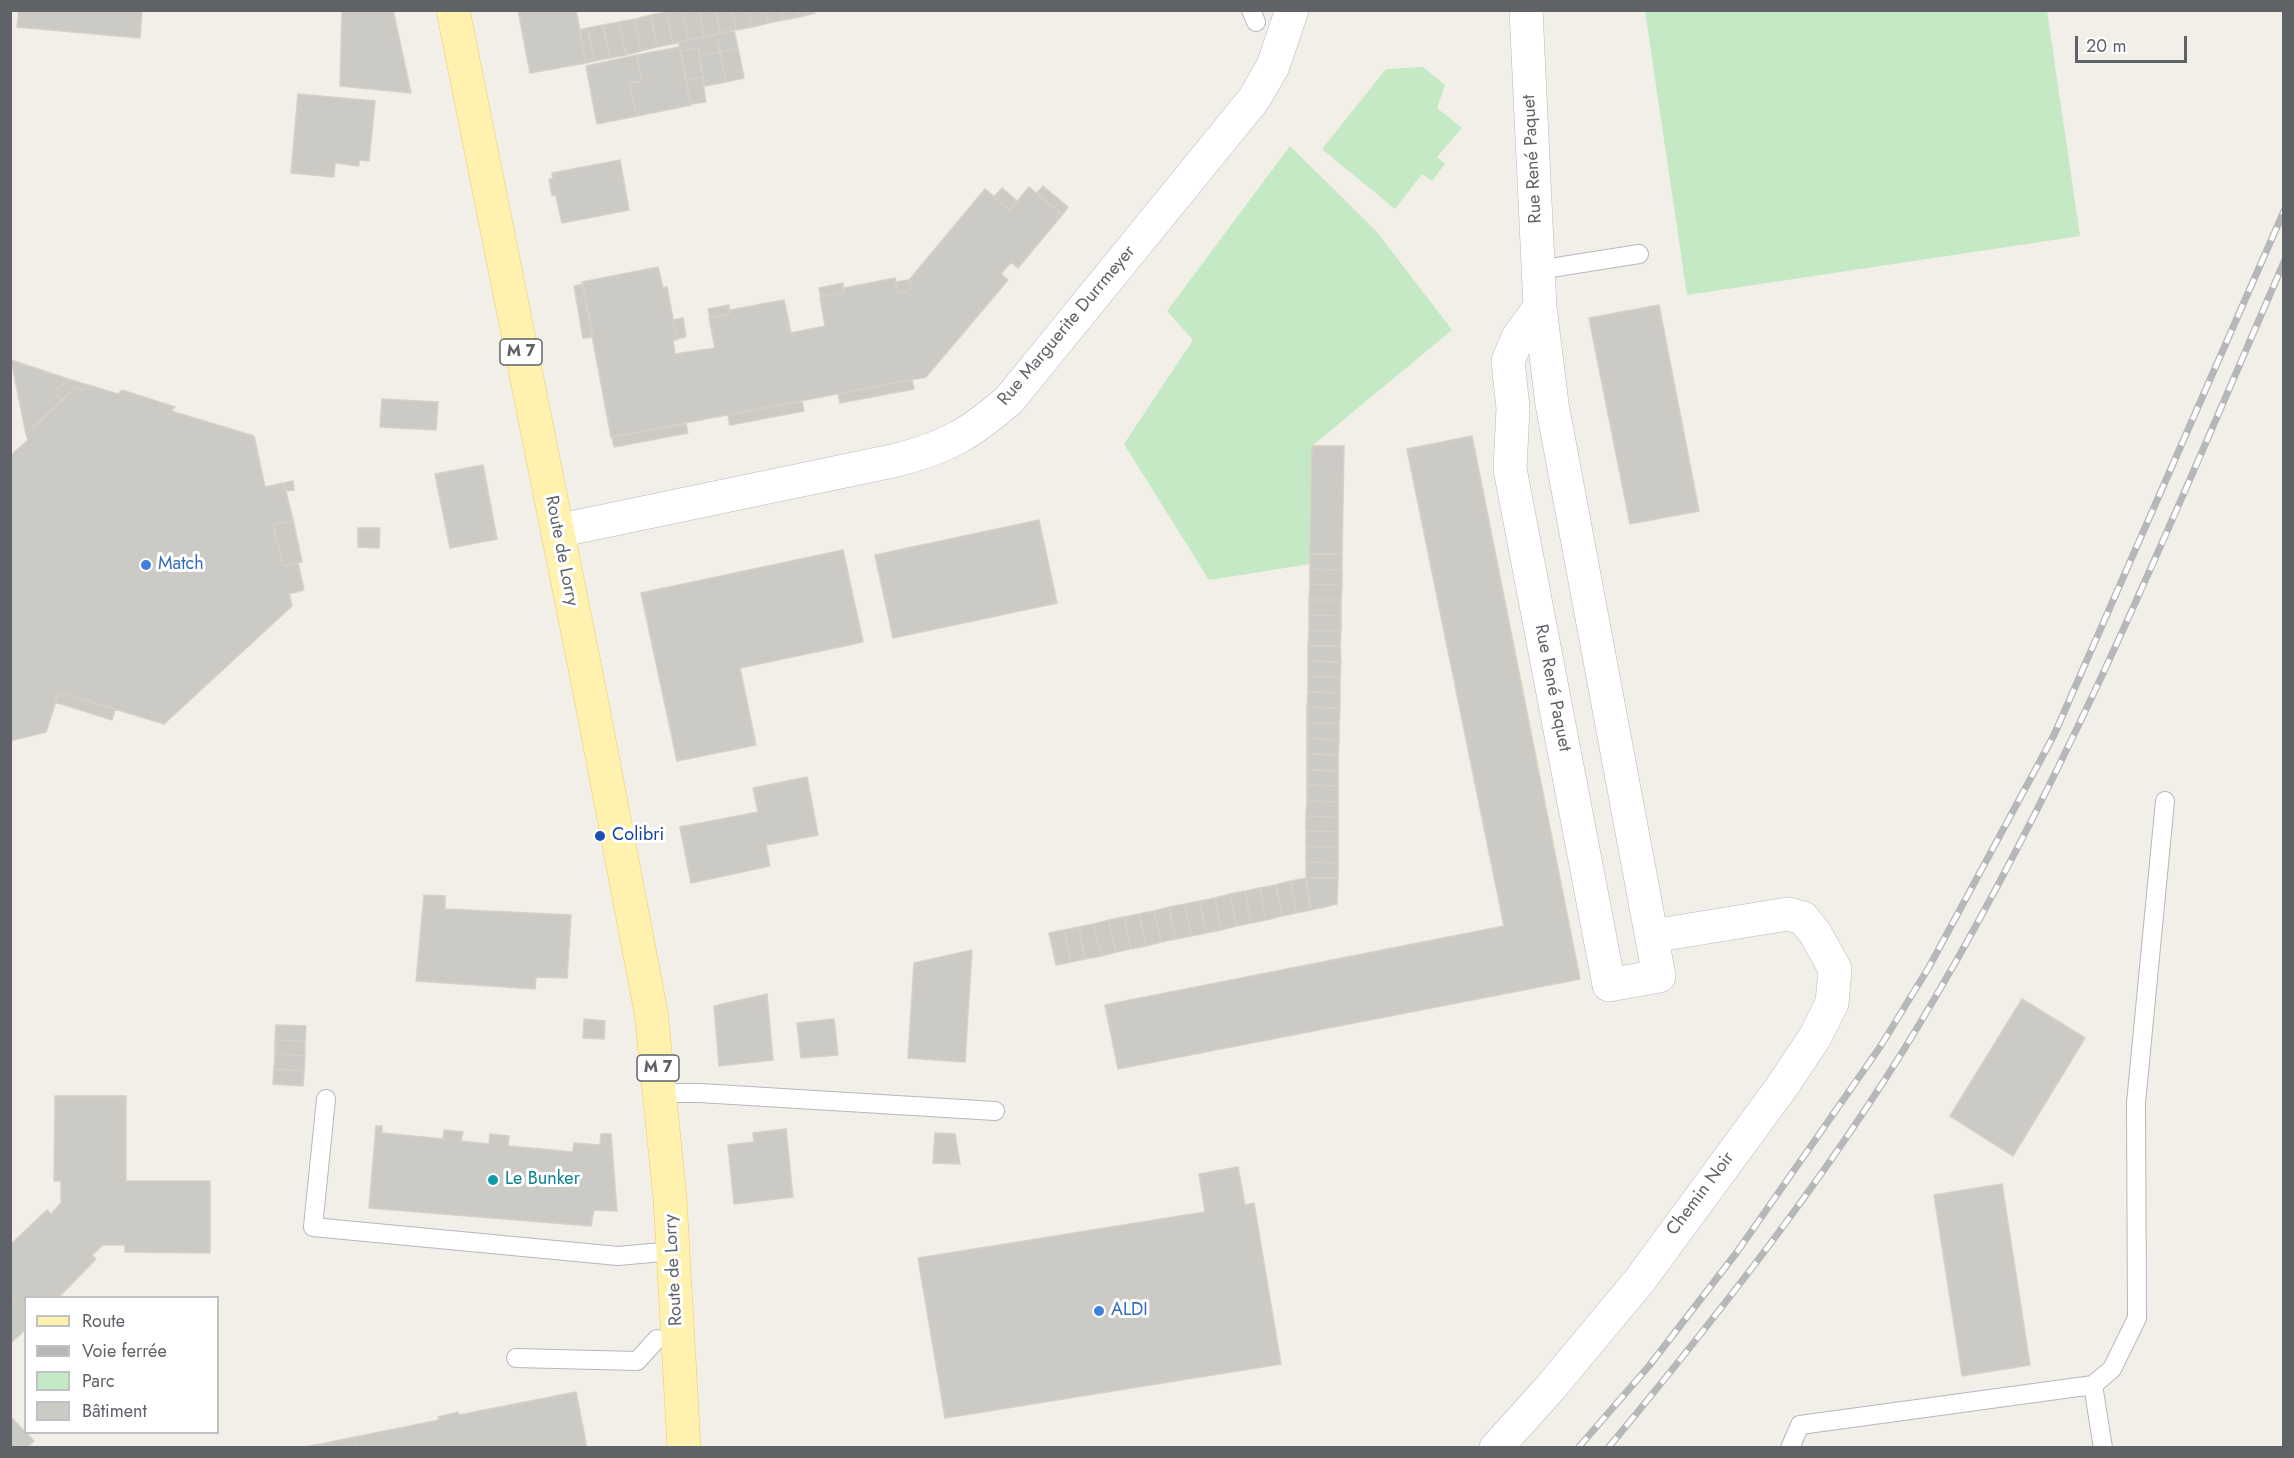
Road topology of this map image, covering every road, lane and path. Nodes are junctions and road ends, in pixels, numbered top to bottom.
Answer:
1 (453, 10) edge
2 (1292, 10) edge
3 (1526, 10) edge
4 (1639, 254) dead end
5 (1538, 270) junction
6 (1540, 307) junction
7 (558, 531) junction
8 (2165, 801) dead end
9 (1652, 936) junction
10 (661, 1093) junction
11 (326, 1100) dead end
12 (995, 1111) dead end
13 (673, 1251) junction
14 (657, 1339) dead end
15 (516, 1358) dead end
16 (2093, 1385) junction
17 (684, 1448) edge
18 (1496, 1448) edge
19 (1790, 1448) edge
20 (2103, 1448) edge

1 - 7 main road, Route de Lorry / M 7
2 - 7 street, Rue Marguerite Durrmeyer
3 - 5 street, Rue René Paquet
4 - 5 lane
5 - 6 street, Rue René Paquet
6 - 9 street, Rue René Paquet
6 - 9 street, Rue René Paquet
7 - 10 main road, Route de Lorry / M 7
8 - 16 lane
9 - 18 street, Chemin Noir
10 - 12 lane
10 - 13 main road, Route de Lorry / M 7
11 - 13 lane
13 - 17 main road, Route de Lorry / M 7
14 - 15 lane
16 - 19 lane
16 - 20 lane

